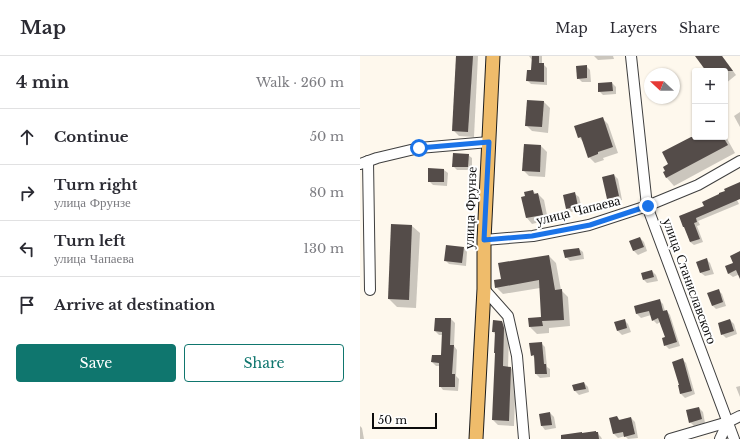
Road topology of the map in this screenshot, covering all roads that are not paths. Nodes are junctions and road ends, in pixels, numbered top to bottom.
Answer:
1 (493, 56) edge
2 (631, 56) edge
3 (489, 142) junction
4 (740, 161) edge
5 (364, 163) edge
6 (648, 206) junction
7 (484, 240) junction
8 (484, 289) junction
9 (370, 290) dead end
10 (740, 416) edge
11 (728, 422) junction
12 (476, 439) edge
13 (524, 439) edge
14 (670, 439) edge
15 (720, 439) edge
16 (734, 439) edge

1 - 3 main road, улица Фрунзе
2 - 6 street, улица Станиславского
3 - 5 street
3 - 7 main road, улица Фрунзе
4 - 6 street, улица Чапаева
5 - 9 street
6 - 7 street, улица Чапаева
6 - 11 street, улица Станиславского
7 - 8 main road, улица Фрунзе
8 - 12 main road, улица Фрунзе
8 - 13 street
10 - 11 street
11 - 14 street
11 - 15 street
11 - 16 street, улица Станиславского

